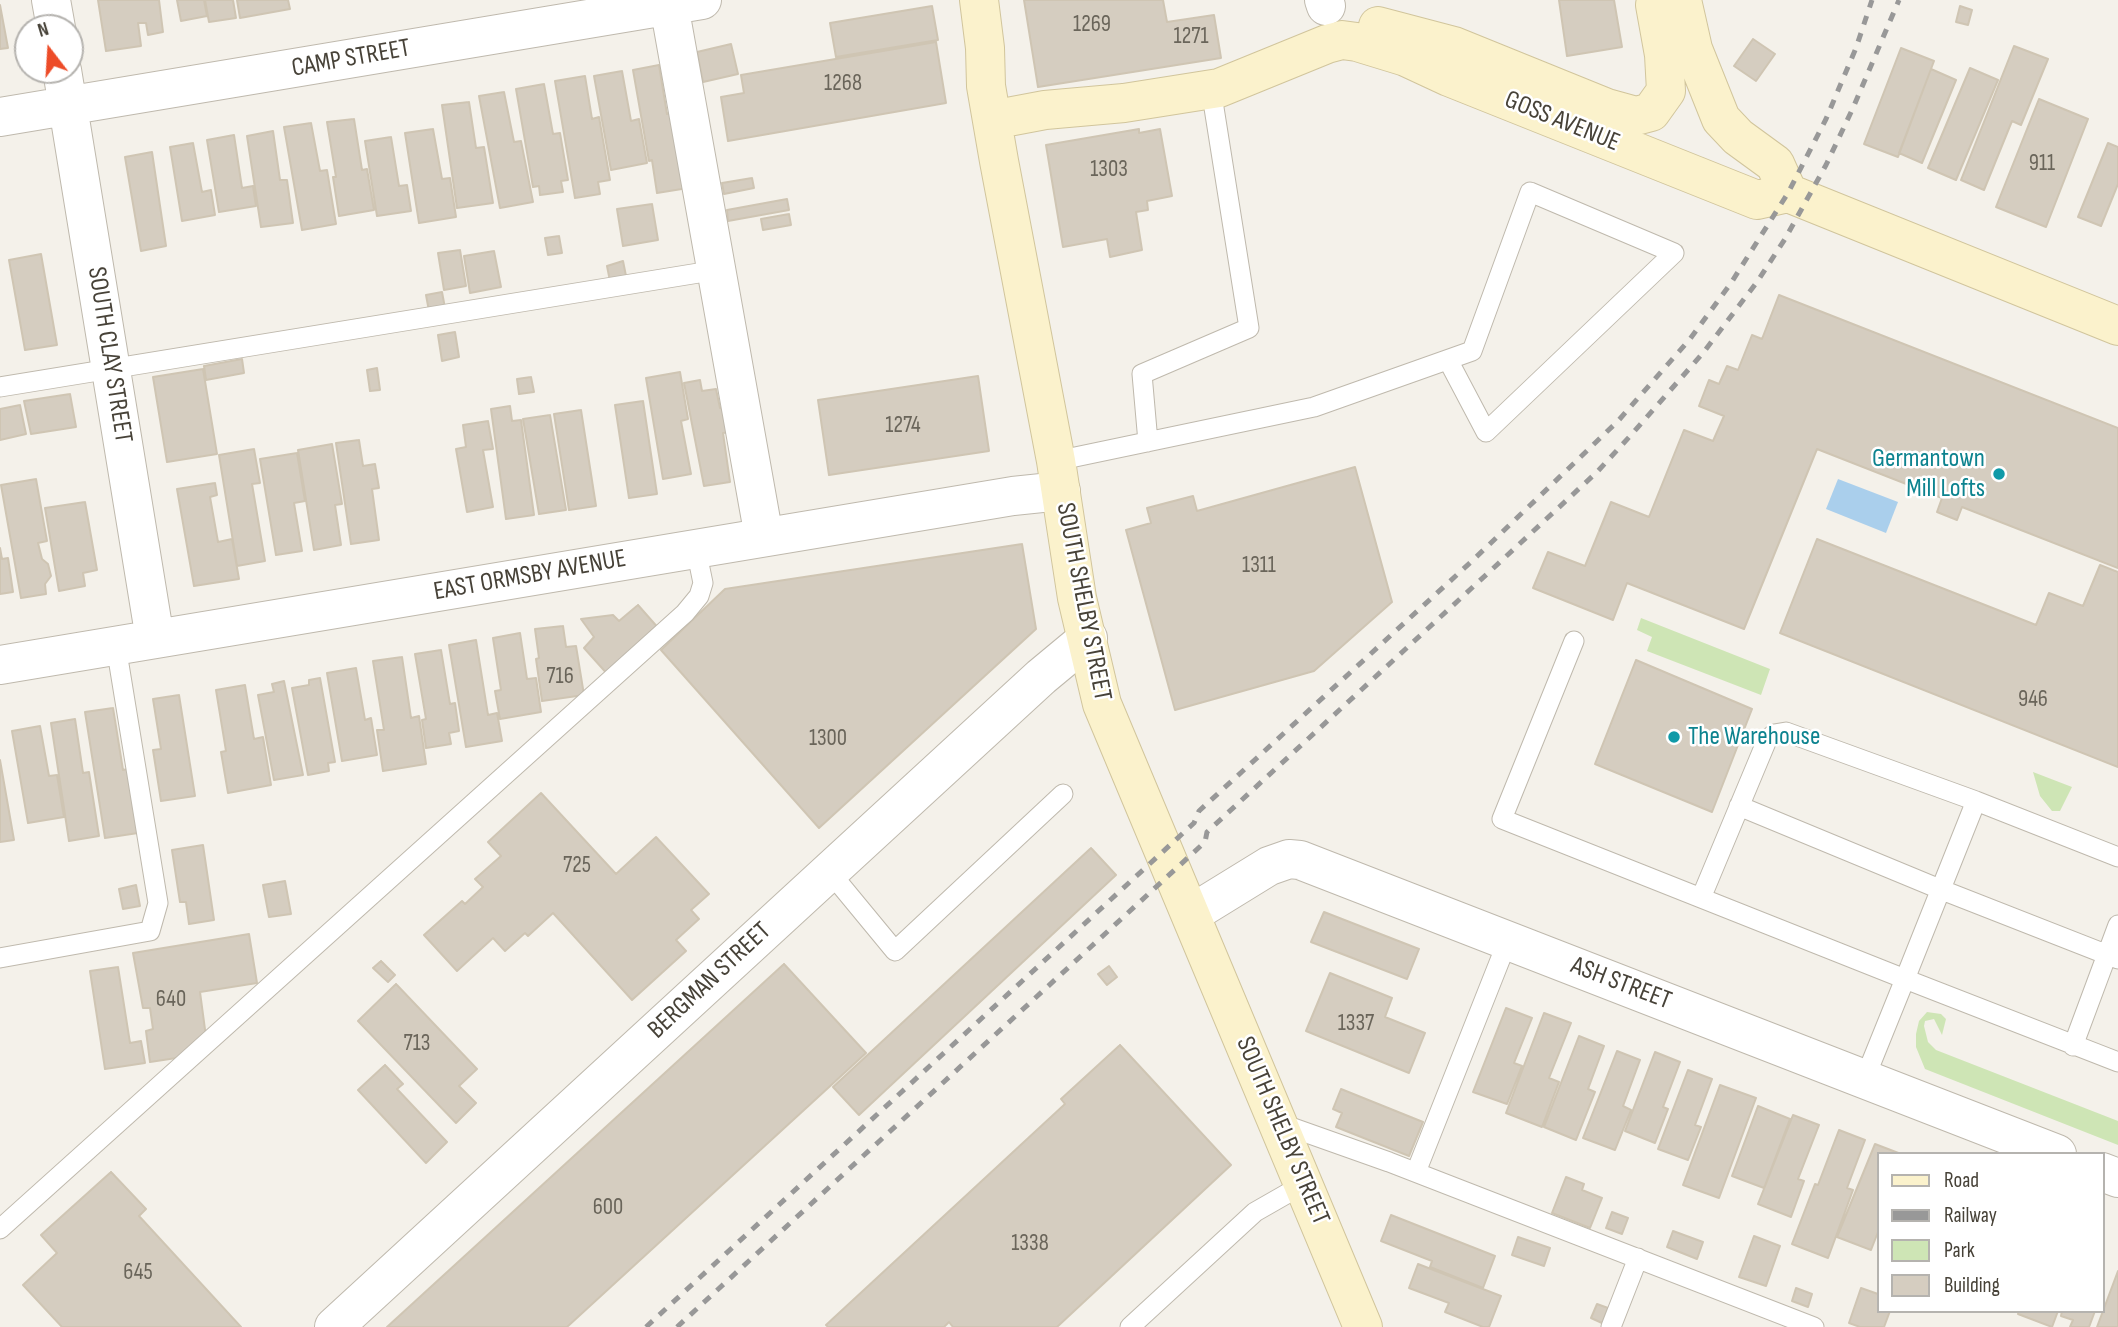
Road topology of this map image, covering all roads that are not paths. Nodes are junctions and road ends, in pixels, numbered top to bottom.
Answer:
1 (979, 0) edge
2 (1658, 0) edge
3 (1682, 0) edge
4 (680, 2) edge
5 (65, 88) edge
6 (1211, 89) junction
7 (1124, 103) junction
8 (0, 117) edge
9 (992, 120) junction
10 (1788, 193) junction
11 (717, 270) junction
12 (2118, 326) edge
13 (1448, 360) junction
14 (111, 369) junction
15 (0, 387) edge
16 (1148, 442) junction
17 (1058, 476) junction
18 (764, 537) junction
19 (696, 549) junction
20 (1088, 638) junction
21 (155, 639) junction
22 (1574, 641) dead end
23 (117, 646) junction
24 (0, 665) edge
25 (1063, 794) dead end
26 (1976, 801) junction
27 (1739, 806) junction
28 (2118, 857) edge
29 (829, 871) junction
30 (1941, 890) junction
31 (1701, 898) junction
32 (1191, 914) junction
33 (2118, 925) edge
34 (1508, 940) junction
35 (2113, 957) edge
36 (0, 958) edge
37 (1905, 979) junction
38 (2073, 1046) junction
39 (2118, 1062) edge
40 (1865, 1078) junction
41 (1278, 1123) junction
42 (2052, 1152) edge
43 (1416, 1172) junction
44 (1304, 1184) junction
45 (0, 1229) edge
46 (1638, 1258) junction
47 (1353, 1322) edge
48 (334, 1327) edge
49 (1130, 1327) edge
50 (1611, 1327) edge
51 (1814, 1327) edge

1 - 9 main road, SOUTH SHELBY STREET
2 - 7 main road
3 - 10 main road
4 - 5 street, CAMP STREET
4 - 11 street
5 - 8 street, CAMP STREET
5 - 14 street, SOUTH CLAY STREET
6 - 7 main road, GOSS AVENUE
6 - 10 main road, GOSS AVENUE
6 - 16 lane
7 - 9 main road, GOSS AVENUE
9 - 17 main road, SOUTH SHELBY STREET
10 - 12 main road
11 - 14 lane
11 - 18 street
13 - 13 lane
13 - 16 lane
14 - 15 lane
14 - 21 street, SOUTH CLAY STREET
16 - 17 lane
17 - 18 street, EAST ORMSBY AVENUE
17 - 20 main road, SOUTH SHELBY STREET
18 - 19 street, EAST ORMSBY AVENUE
19 - 21 street, EAST ORMSBY AVENUE
19 - 45 lane
20 - 29 street, BERGMAN STREET
20 - 32 main road, SOUTH SHELBY STREET
21 - 23 street, EAST ORMSBY AVENUE
22 - 31 lane
23 - 24 street, EAST ORMSBY AVENUE
23 - 36 lane
25 - 29 lane
26 - 27 lane
26 - 28 lane
26 - 30 lane
27 - 30 lane
27 - 31 lane
29 - 48 street, BERGMAN STREET
30 - 35 lane
30 - 37 lane
31 - 37 lane
32 - 34 street, ASH STREET
32 - 41 main road, SOUTH SHELBY STREET
33 - 35 lane
34 - 40 street, ASH STREET
34 - 43 lane
35 - 38 lane
37 - 38 lane
37 - 40 lane
38 - 39 lane
40 - 42 street, ASH STREET
41 - 43 lane
41 - 44 main road, SOUTH SHELBY STREET
43 - 46 lane
44 - 47 main road, SOUTH SHELBY STREET
44 - 49 lane
46 - 50 lane
46 - 51 lane

